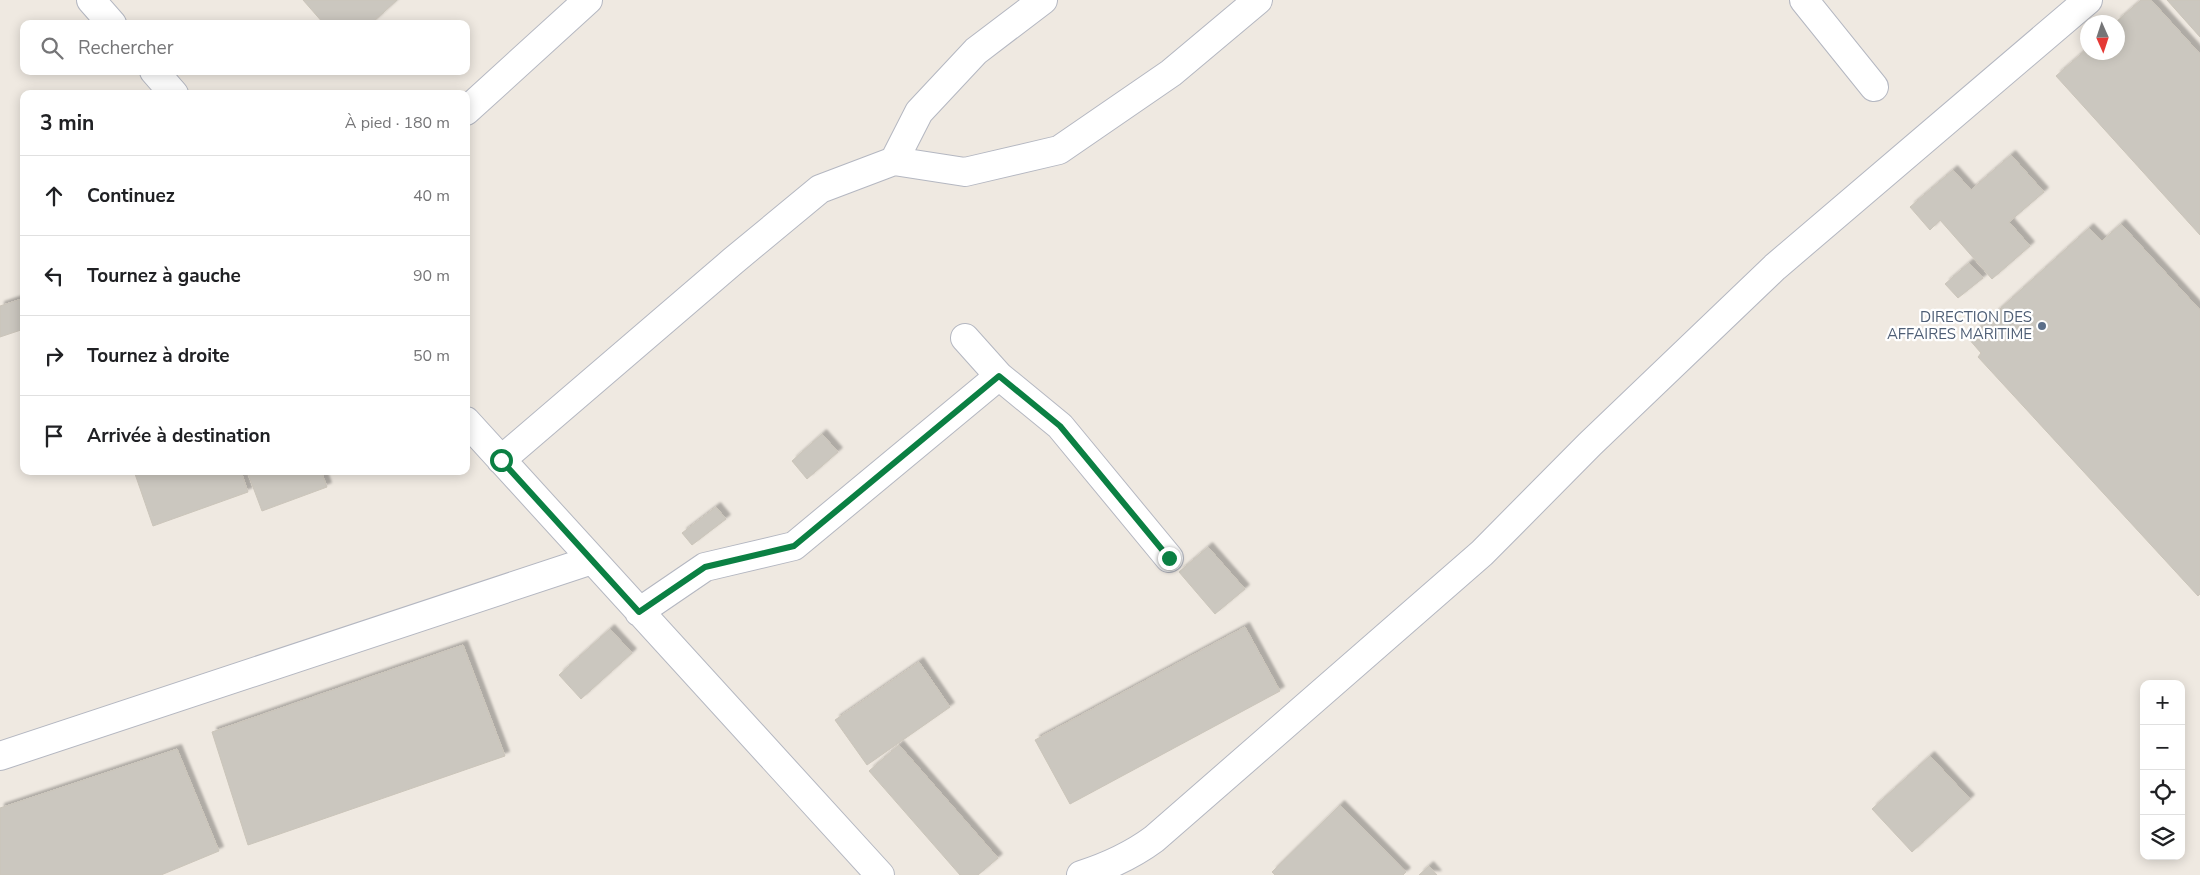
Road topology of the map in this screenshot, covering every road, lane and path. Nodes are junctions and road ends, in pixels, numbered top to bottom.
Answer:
1 (91, 0) edge
2 (588, 0) edge
3 (1043, 0) edge
4 (1258, 0) edge
5 (1804, 0) edge
6 (2088, 0) edge
7 (108, 20) edge
8 (157, 75) edge
9 (1874, 87) dead end
10 (171, 90) edge
11 (470, 107) edge
12 (894, 161) junction
13 (965, 338) dead end
14 (999, 376) junction
15 (470, 426) edge
16 (501, 460) junction
17 (1169, 558) dead end
18 (592, 560) junction
19 (639, 612) junction
20 (0, 756) edge
21 (880, 875) edge
22 (1082, 875) edge

1 - 7 street
2 - 11 street
3 - 12 street
4 - 12 street
5 - 9 street
6 - 22 street
8 - 10 street
12 - 16 street
13 - 14 street
14 - 17 street
14 - 19 street
15 - 16 street
16 - 18 street
18 - 19 street
18 - 20 street
19 - 21 street

